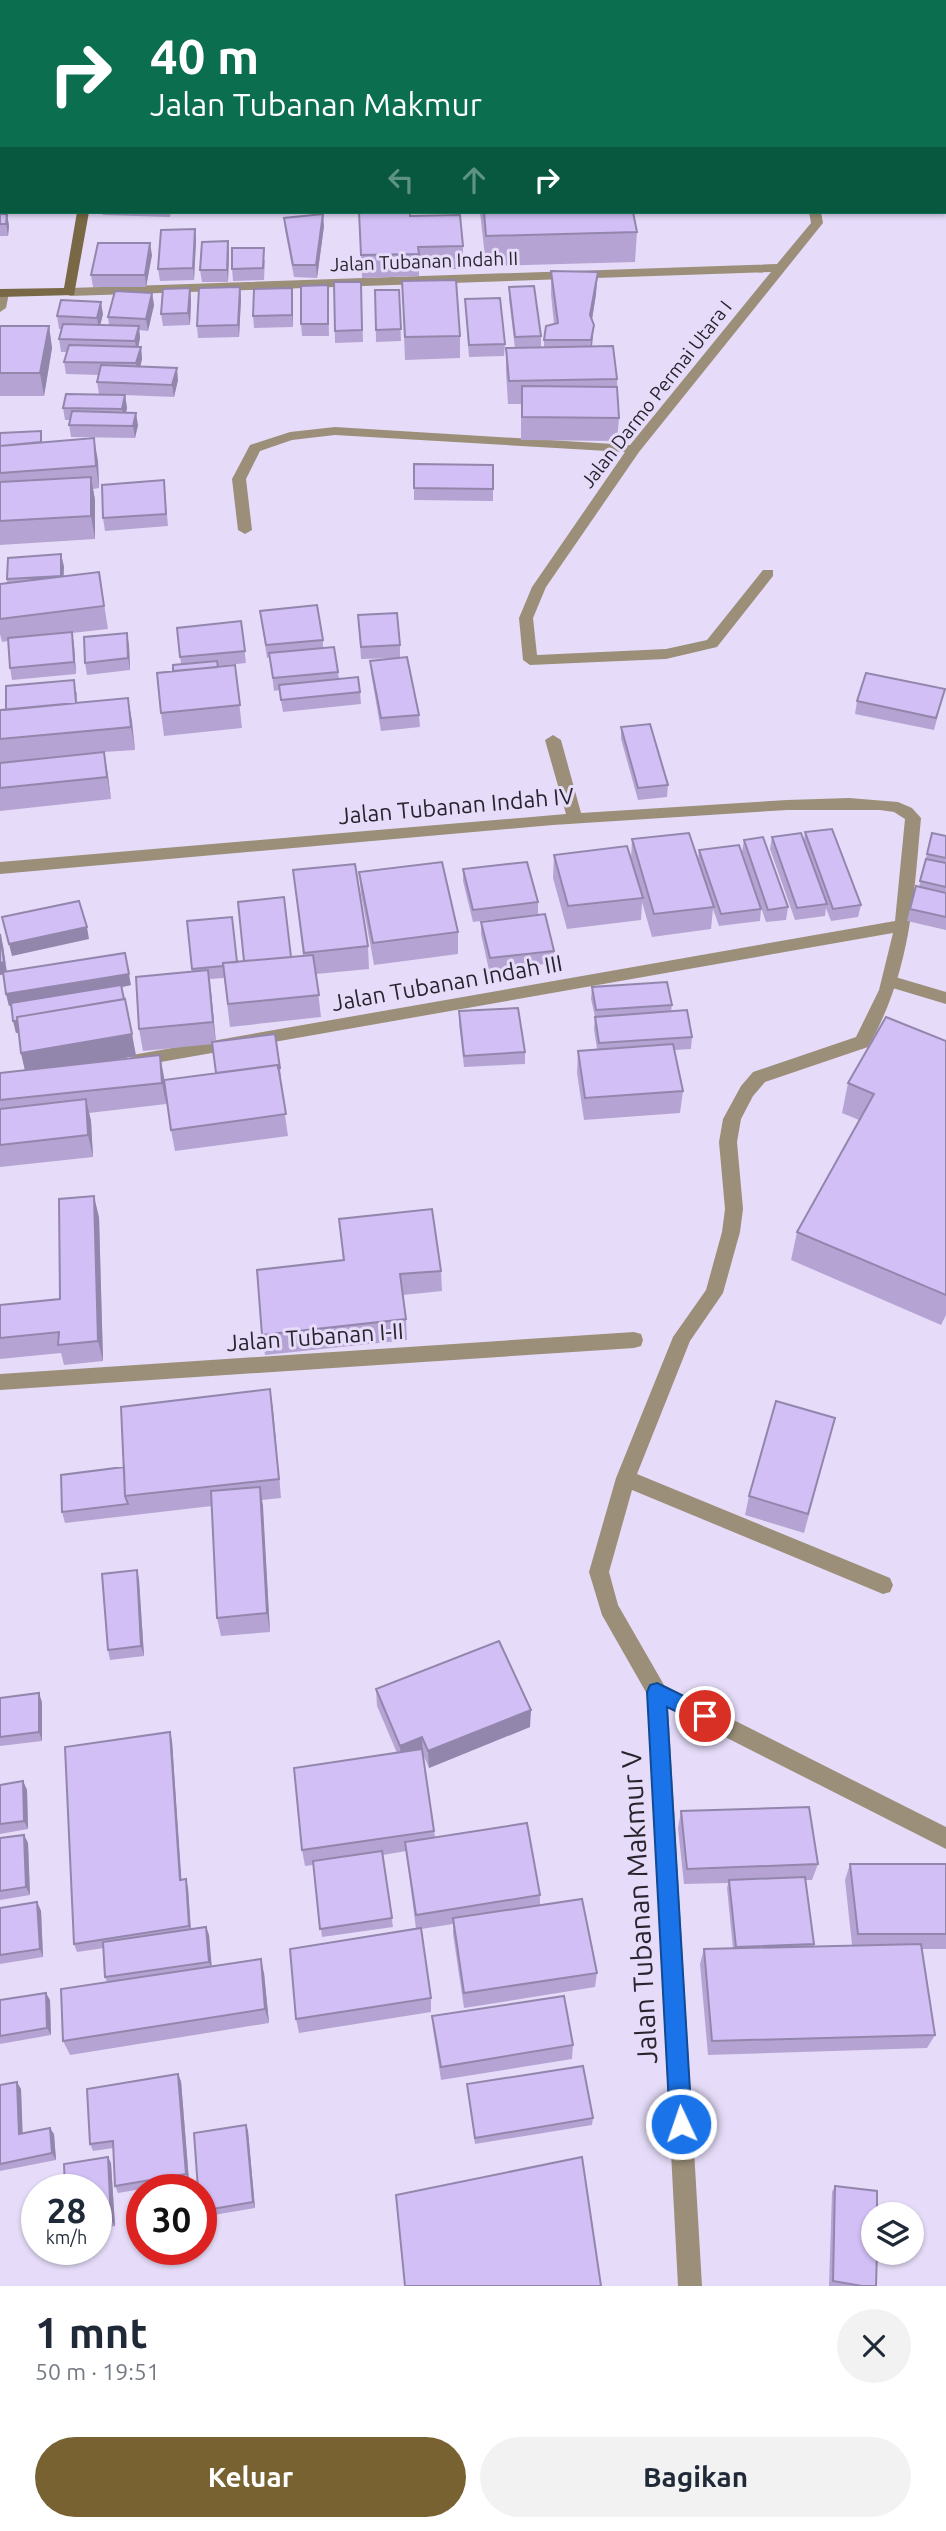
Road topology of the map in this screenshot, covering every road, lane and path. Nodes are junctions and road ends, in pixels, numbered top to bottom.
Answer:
1 (83, 214) edge
2 (815, 214) edge
3 (779, 268) junction
4 (70, 292) junction
5 (2, 293) edge
6 (0, 308) edge
7 (634, 449) junction
8 (245, 530) dead end
9 (768, 573) dead end
10 (553, 740) dead end
11 (575, 818) junction
12 (0, 868) edge
13 (902, 926) junction
14 (892, 982) junction
15 (946, 998) edge
16 (118, 1064) edge
17 (634, 1340) dead end
18 (0, 1382) edge
19 (626, 1478) junction
20 (883, 1585) dead end
21 (657, 1692) junction
22 (946, 1838) edge
23 (690, 2286) edge

1 - 4 street
2 - 3 street, Jalan Darmo Permai Utara I
3 - 4 street, Jalan Tubanan Indah II
3 - 7 street, Jalan Darmo Permai Utara I
4 - 5 street
5 - 6 street
7 - 8 street
7 - 9 street, Jalan Darmo Permai Utara I
10 - 11 street
11 - 12 street, Jalan Tubanan Indah IV
11 - 13 street, Jalan Tubanan Indah IV
13 - 14 street
13 - 16 street, Jalan Tubanan Indah III
14 - 15 street
14 - 19 street
17 - 18 street, Jalan Tubanan I-II
19 - 20 street
19 - 21 street
21 - 22 street
21 - 23 street, Jalan Tubanan Makmur V

